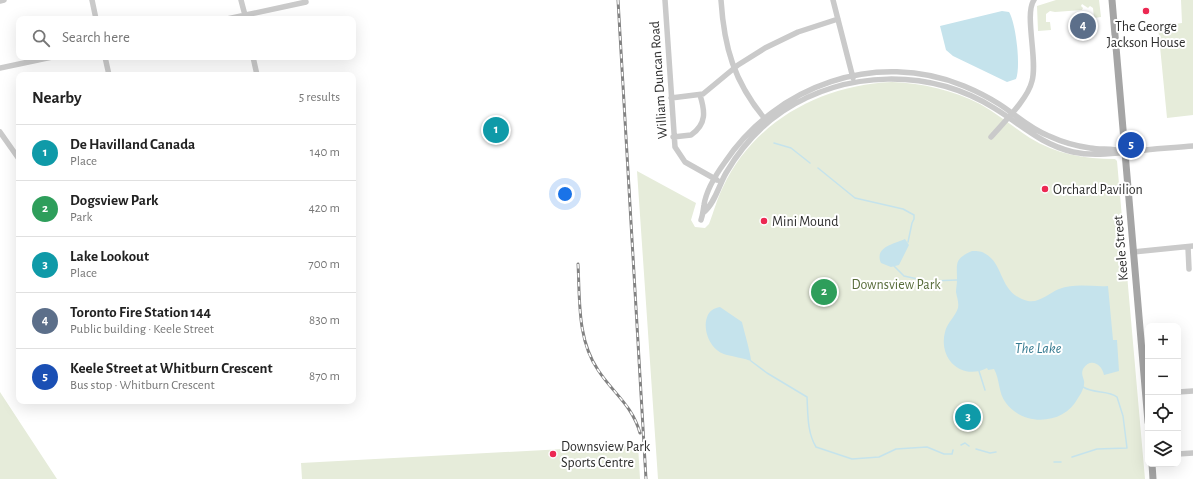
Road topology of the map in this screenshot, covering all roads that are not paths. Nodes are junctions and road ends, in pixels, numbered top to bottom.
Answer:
1 (4, 0) edge
2 (92, 0) edge
3 (242, 0) edge
4 (665, 0) edge
5 (721, 0) edge
6 (833, 0) edge
7 (1034, 0) edge
8 (1112, 0) edge
9 (0, 1) edge
10 (306, 2) dead end
11 (95, 16) edge
12 (245, 16) edge
13 (249, 16) edge
14 (838, 19) junction
15 (38, 60) edge
16 (106, 60) edge
17 (254, 60) edge
18 (0, 68) edge
19 (734, 69) junction
20 (108, 72) edge
21 (256, 72) edge
22 (853, 75) junction
23 (854, 82) junction
24 (700, 95) junction
25 (671, 98) junction
26 (1009, 115) junction
27 (765, 120) junction
28 (0, 132) edge
29 (673, 137) junction
30 (991, 137) dead end
31 (1193, 146) edge
32 (1126, 152) junction
33 (16, 155) edge
34 (715, 179) junction
35 (721, 183) junction
36 (704, 212) junction
37 (701, 220) dead end
38 (1190, 246) edge
39 (1133, 252) junction
40 (1189, 269) dead end
41 (1193, 391) edge
42 (1181, 392) edge
43 (1147, 395) edge
44 (1193, 453) edge
45 (1181, 454) edge
46 (1152, 467) edge
47 (1153, 479) edge

1 - 9 street
2 - 11 street
3 - 12 street
4 - 25 street, William Duncan Road
5 - 19 street
6 - 14 street
7 - 26 street
8 - 32 main road, Keele Street
10 - 13 street
14 - 19 street
14 - 22 street
15 - 18 street
16 - 20 street
17 - 21 street
19 - 24 street
19 - 27 street
22 - 23 street
22 - 26 street
22 - 27 street
23 - 26 street
23 - 27 street
24 - 25 street
24 - 29 street
25 - 29 street, William Duncan Road
26 - 30 street
26 - 32 street
27 - 34 street
27 - 35 street
28 - 33 street
29 - 34 street, William Duncan Road
31 - 32 street
32 - 39 main road, Keele Street
34 - 35 street, William Duncan Road
34 - 36 street
35 - 36 street
36 - 37 street
38 - 39 street
38 - 40 street
39 - 43 main road, Keele Street
41 - 42 street
44 - 45 street
46 - 47 main road

